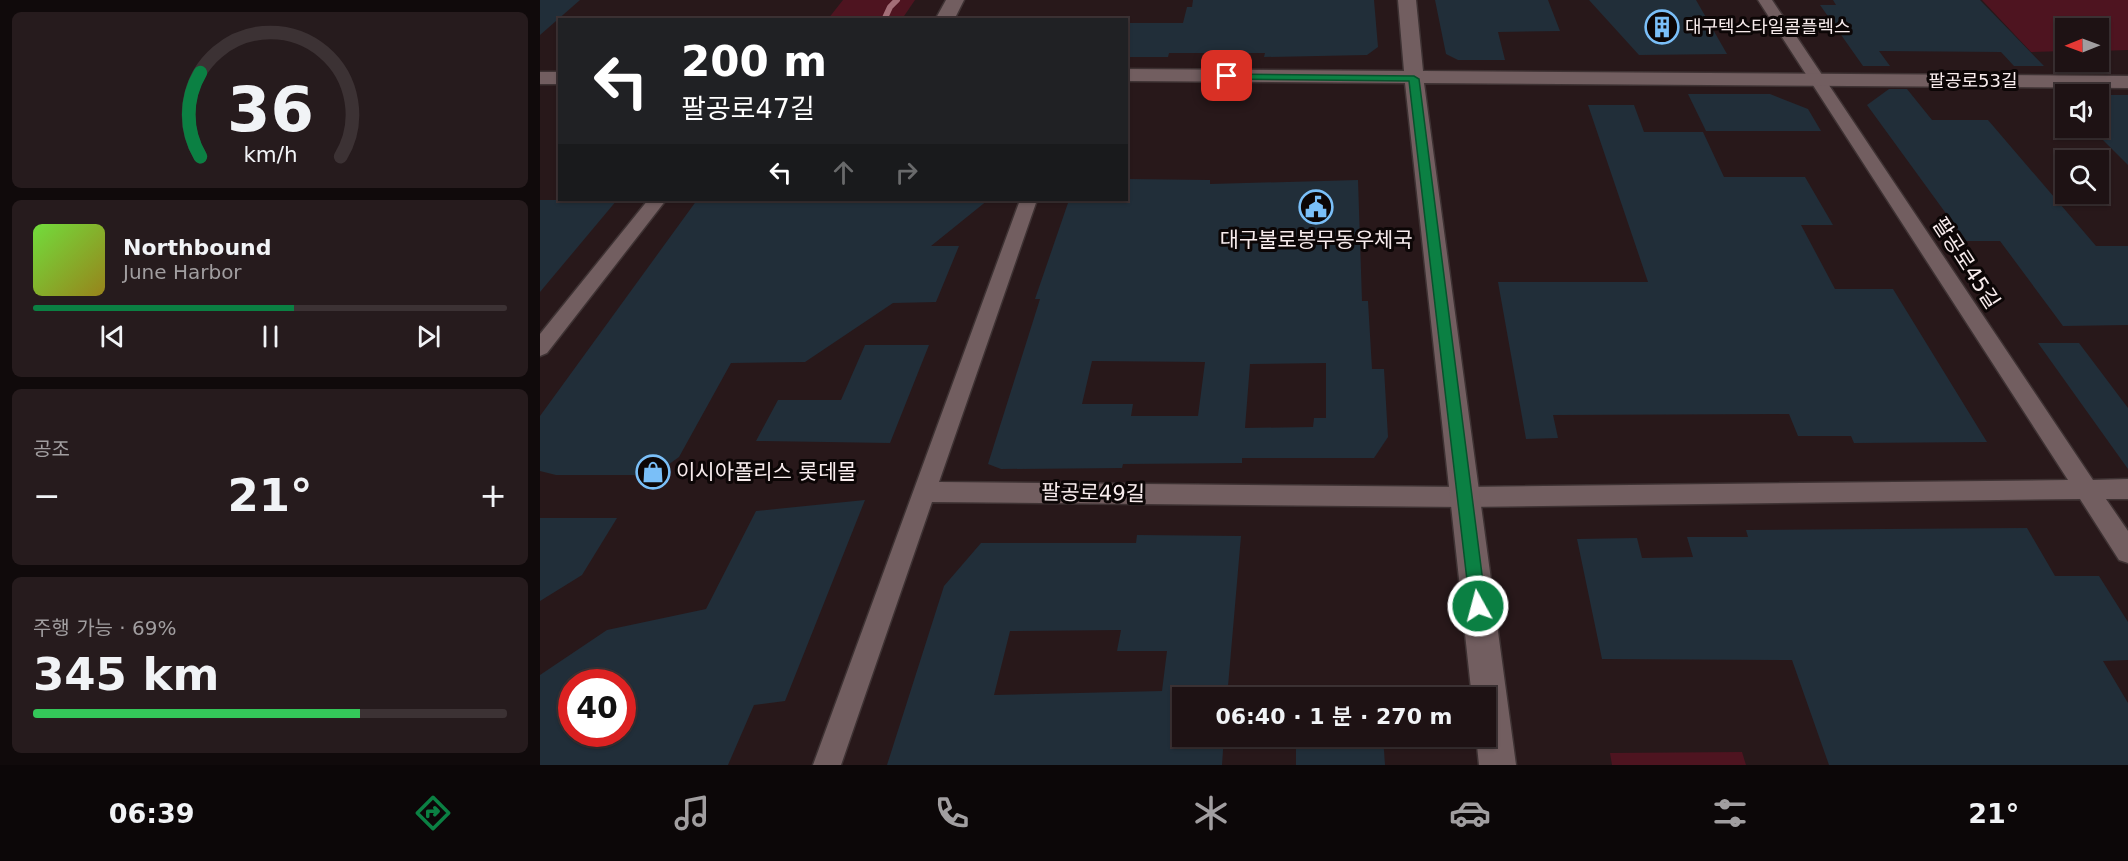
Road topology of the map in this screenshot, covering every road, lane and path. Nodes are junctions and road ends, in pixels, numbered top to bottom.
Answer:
1 (955, 0) edge
2 (1407, 0) edge
3 (1765, 0) edge
4 (945, 18) edge
5 (1128, 75) edge
6 (540, 78) edge
7 (558, 78) edge
8 (1414, 79) junction
9 (1818, 79) junction
10 (2128, 82) edge
11 (656, 201) edge
12 (1028, 201) edge
13 (540, 348) edge
14 (2086, 489) junction
15 (2128, 489) edge
16 (925, 492) junction
17 (1465, 497) junction
18 (2128, 552) edge
19 (827, 765) edge
20 (1498, 765) edge

1 - 4 main road
2 - 8 street
3 - 9 street, 팔공로45길
5 - 8 street, 팔공로53길
6 - 7 street
8 - 9 street, 팔공로53길
8 - 17 street
9 - 10 street, 팔공로53길
9 - 14 street, 팔공로45길
11 - 13 street
12 - 16 street
14 - 15 street, 팔공로49길
14 - 17 street, 팔공로49길
14 - 18 street, 팔공로45길
16 - 17 street, 팔공로49길
16 - 19 street
17 - 20 street

